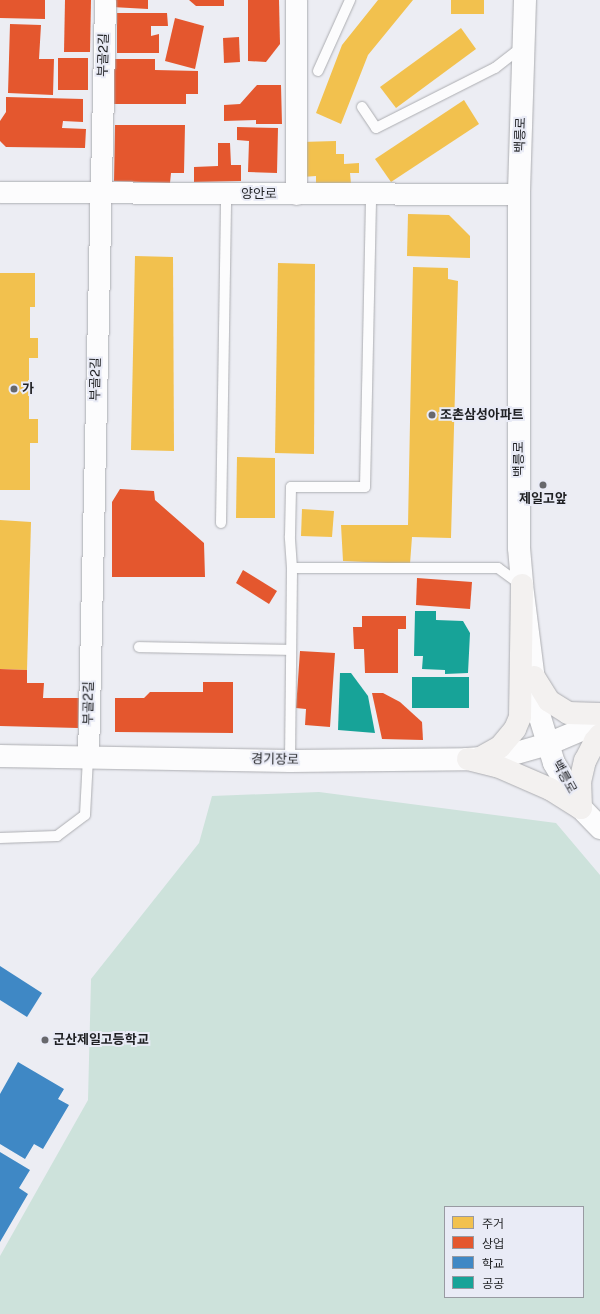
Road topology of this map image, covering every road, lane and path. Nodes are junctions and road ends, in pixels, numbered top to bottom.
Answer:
1 (105, 0) edge
2 (296, 0) edge
3 (350, 0) edge
4 (525, 0) edge
5 (524, 45) junction
6 (318, 71) dead end
7 (362, 107) dead end
8 (0, 192) edge
9 (100, 194) junction
10 (226, 194) junction
11 (296, 194) junction
12 (371, 194) junction
13 (519, 194) junction
14 (221, 523) dead end
15 (292, 568) junction
16 (522, 585) junction
17 (139, 647) dead end
18 (290, 650) junction
19 (534, 677) junction
20 (600, 714) edge
21 (600, 722) edge
22 (600, 736) edge
23 (548, 744) junction
24 (0, 756) edge
25 (88, 757) junction
26 (474, 759) junction
27 (290, 761) junction
28 (581, 808) junction
29 (600, 828) edge
30 (0, 838) edge

1 - 9 street, 부골2길
2 - 11 street
3 - 6 lane
4 - 5 street, 백릉로
5 - 7 lane
5 - 13 street, 백릉로
8 - 9 street, 양안로
9 - 10 street, 양안로
9 - 25 street, 부골2길
10 - 11 street, 양안로
10 - 14 lane
11 - 12 street, 양안로
12 - 13 street, 양안로
12 - 15 lane
13 - 16 street, 백릉로
15 - 16 lane
15 - 18 lane
16 - 19 street, 백릉로
16 - 26 main road
17 - 18 lane
18 - 27 lane
19 - 20 main road
19 - 23 street, 백릉로
21 - 23 street, 경기장로
22 - 28 main road
23 - 26 street, 경기장로
23 - 28 street, 백릉로
24 - 25 street, 경기장로
25 - 27 street, 경기장로
25 - 30 lane
26 - 27 street, 경기장로
26 - 28 main road
28 - 29 street, 백릉로

